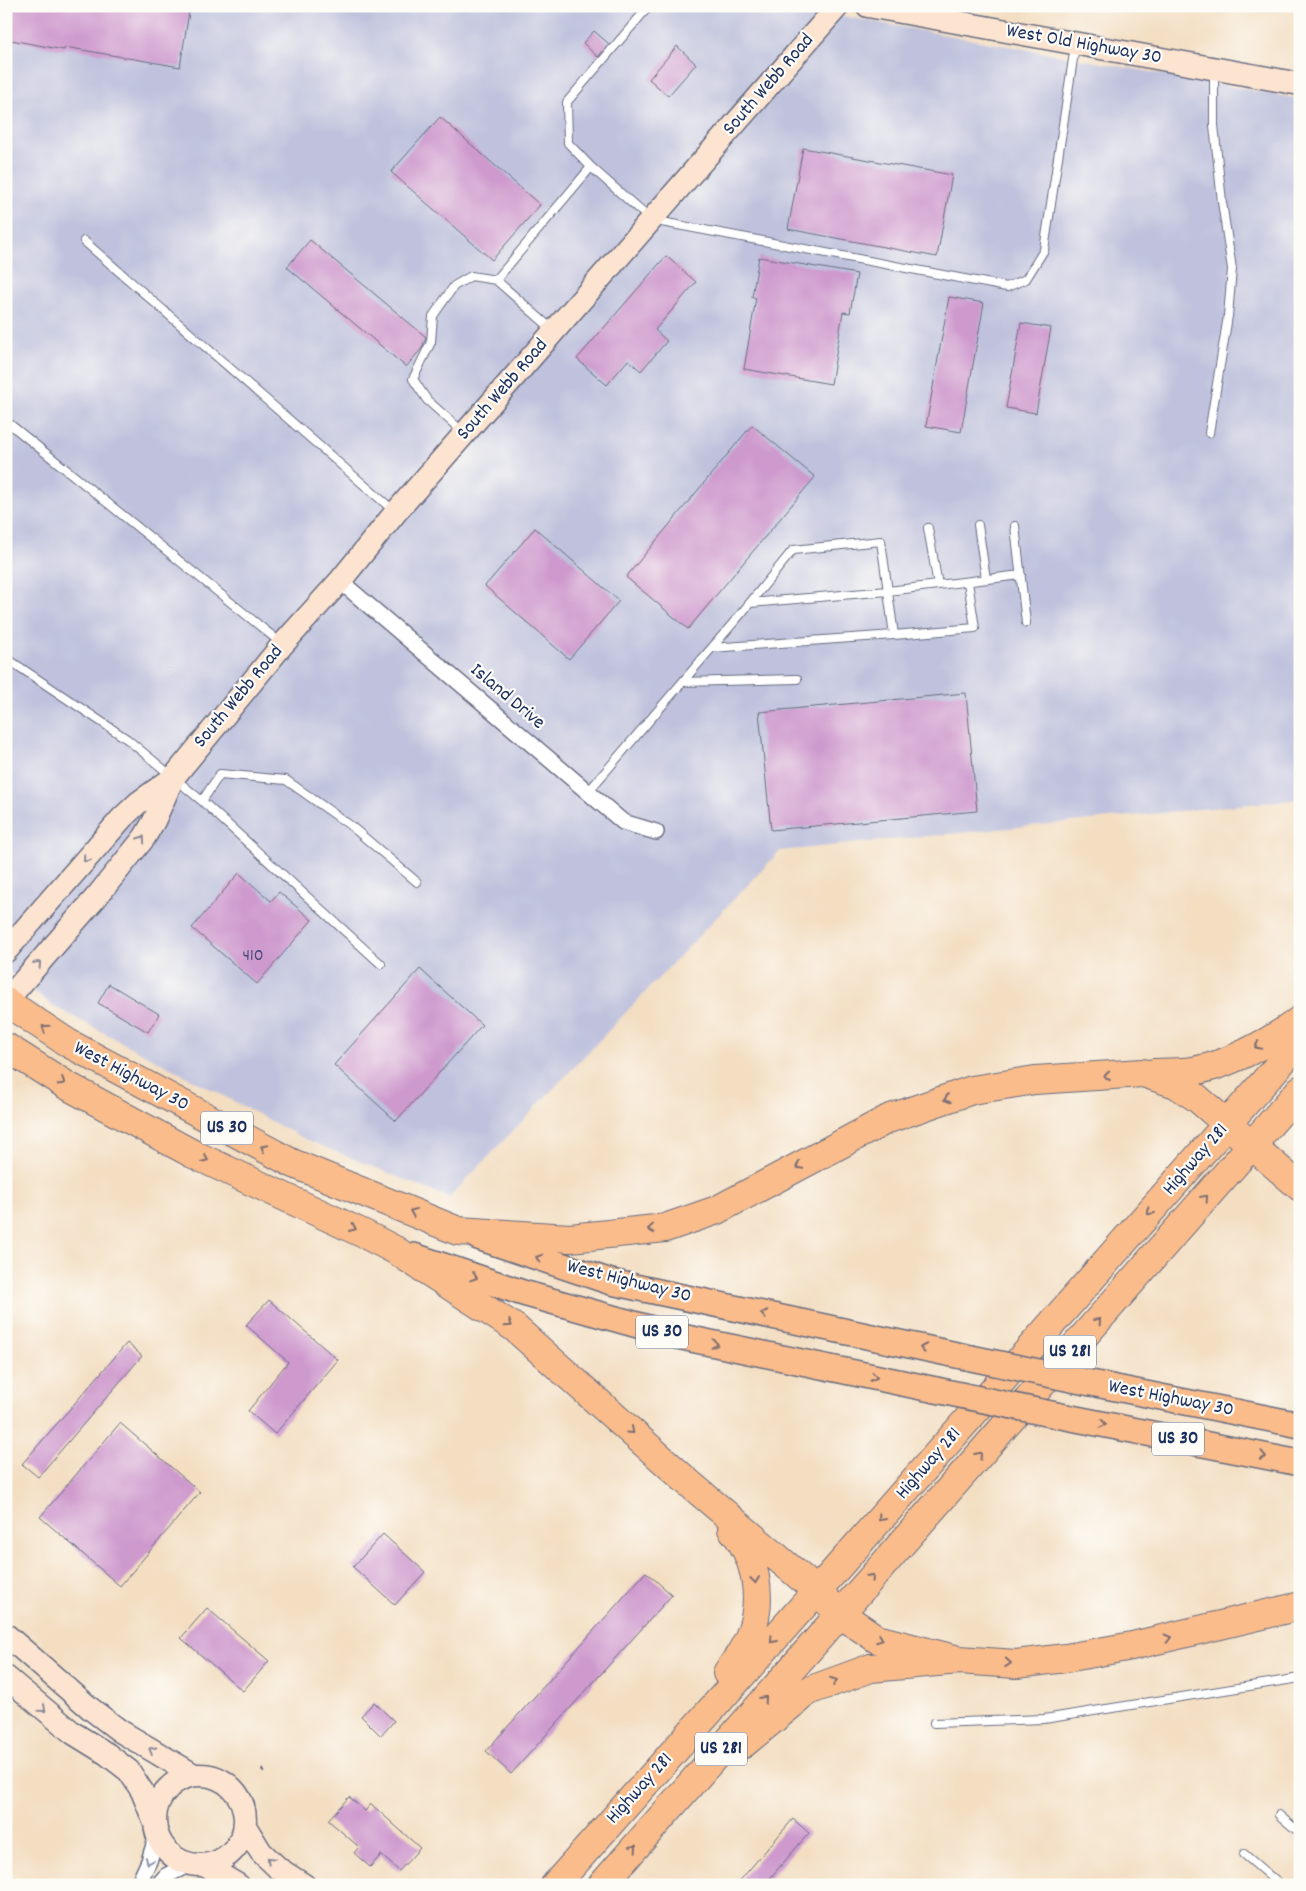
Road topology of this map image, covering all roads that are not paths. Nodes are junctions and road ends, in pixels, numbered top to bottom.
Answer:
1 (649, 6) edge
2 (838, 6) edge
3 (868, 6) edge
4 (1075, 44) junction
5 (1214, 69) junction
6 (1300, 84) edge
7 (591, 167) junction
8 (651, 220) junction
9 (84, 240) dead end
10 (496, 280) junction
11 (554, 331) junction
12 (6, 421) edge
13 (1209, 433) dead end
14 (464, 434) junction
15 (396, 512) junction
16 (978, 525) dead end
17 (1015, 526) dead end
18 (928, 528) dead end
19 (1021, 575) junction
20 (986, 579) junction
21 (340, 581) junction
22 (968, 582) junction
23 (938, 585) junction
24 (888, 591) junction
25 (750, 603) junction
26 (1026, 623) dead end
27 (894, 635) junction
28 (283, 644) junction
29 (712, 648) junction
30 (6, 664) edge
31 (796, 679) dead end
32 (683, 682) junction
33 (173, 778) junction
34 (588, 792) junction
35 (202, 801) junction
36 (656, 832) dead end
37 (417, 882) dead end
38 (6, 951) edge
39 (381, 964) dead end
40 (6, 1001) edge
41 (1300, 1020) edge
42 (1300, 1041) edge
43 (6, 1047) edge
44 (1143, 1073) junction
45 (1300, 1090) edge
46 (1228, 1123) junction
47 (1252, 1145) junction
48 (1300, 1187) edge
49 (458, 1231) junction
50 (395, 1250) junction
51 (1300, 1425) edge
52 (1300, 1463) edge
53 (690, 1484) junction
54 (817, 1591) junction
55 (1300, 1606) edge
56 (839, 1613) junction
57 (6, 1634) edge
58 (6, 1652) edge
59 (959, 1660) junction
60 (6, 1677) edge
61 (1300, 1678) edge
62 (62, 1683) junction
63 (934, 1723) dead end
64 (194, 1774) junction
65 (638, 1792) junction
66 (1279, 1815) dead end
67 (660, 1819) junction
68 (245, 1826) junction
69 (155, 1828) junction
70 (1300, 1833) edge
71 (1244, 1854) dead end
72 (197, 1864) junction
73 (138, 1885) edge
74 (158, 1885) edge
75 (238, 1885) edge
76 (304, 1885) edge
77 (556, 1885) edge
78 (602, 1885) edge
79 (1280, 1885) edge

1 - 7 lane
2 - 8 street, South Webb Road
3 - 4 street, West Old Highway 30
4 - 5 street, West Old Highway 30
4 - 8 lane
5 - 6 street, West Old Highway 30
5 - 13 lane
7 - 8 lane
7 - 10 lane
8 - 11 street, South Webb Road
9 - 15 lane
10 - 11 lane
10 - 14 lane
11 - 14 street, South Webb Road
12 - 28 lane
14 - 15 street, South Webb Road
15 - 21 street, South Webb Road
16 - 20 lane
17 - 19 lane
18 - 23 lane
19 - 20 lane
19 - 26 lane
20 - 22 lane
21 - 28 street, South Webb Road
21 - 34 street, Island Drive
22 - 23 lane
22 - 27 lane
23 - 24 lane
24 - 25 lane
24 - 25 lane
24 - 27 lane
25 - 29 lane
27 - 29 lane
28 - 33 street, South Webb Road
29 - 32 lane
30 - 33 lane
31 - 32 lane
32 - 34 lane
33 - 35 lane
33 -> 38 street, South Webb Road
40 -> 33 street, South Webb Road
34 - 36 street, Island Drive
35 - 37 lane
35 - 39 lane
49 -> 40 highway, West Highway 30 / US 30
41 -> 44 highway
42 - 46 highway, Highway 281 / US 281
43 -> 50 highway, West Highway 30 / US 30
44 - 46 highway
44 -> 49 highway
45 - 47 highway, Highway 281 / US 281
46 - 47 highway
46 -> 54 highway, Highway 281 / US 281
47 - 48 highway
56 -> 47 highway, Highway 281 / US 281
51 -> 49 main road, West Highway 30 / US 30, bridge
50 -> 52 main road, West Highway 30 / US 30, bridge
50 -> 53 highway
53 - 54 highway
53 -> 65 highway
54 - 56 highway
54 -> 65 highway, Highway 281 / US 281
59 -> 55 highway
56 -> 59 highway
67 -> 56 highway, Highway 281 / US 281
57 - 62 street
58 - 62 street
67 -> 59 highway
60 -> 69 street
61 - 63 lane
64 -> 62 street
64 - 68 street
64 - 69 street
65 - 77 highway, Highway 281 / US 281
66 - 70 lane
78 -> 67 highway, Highway 281 / US 281
68 - 72 street
76 -> 68 street
69 - 72 street
69 -> 73 street
71 - 79 lane
72 - 74 street
72 - 75 street

